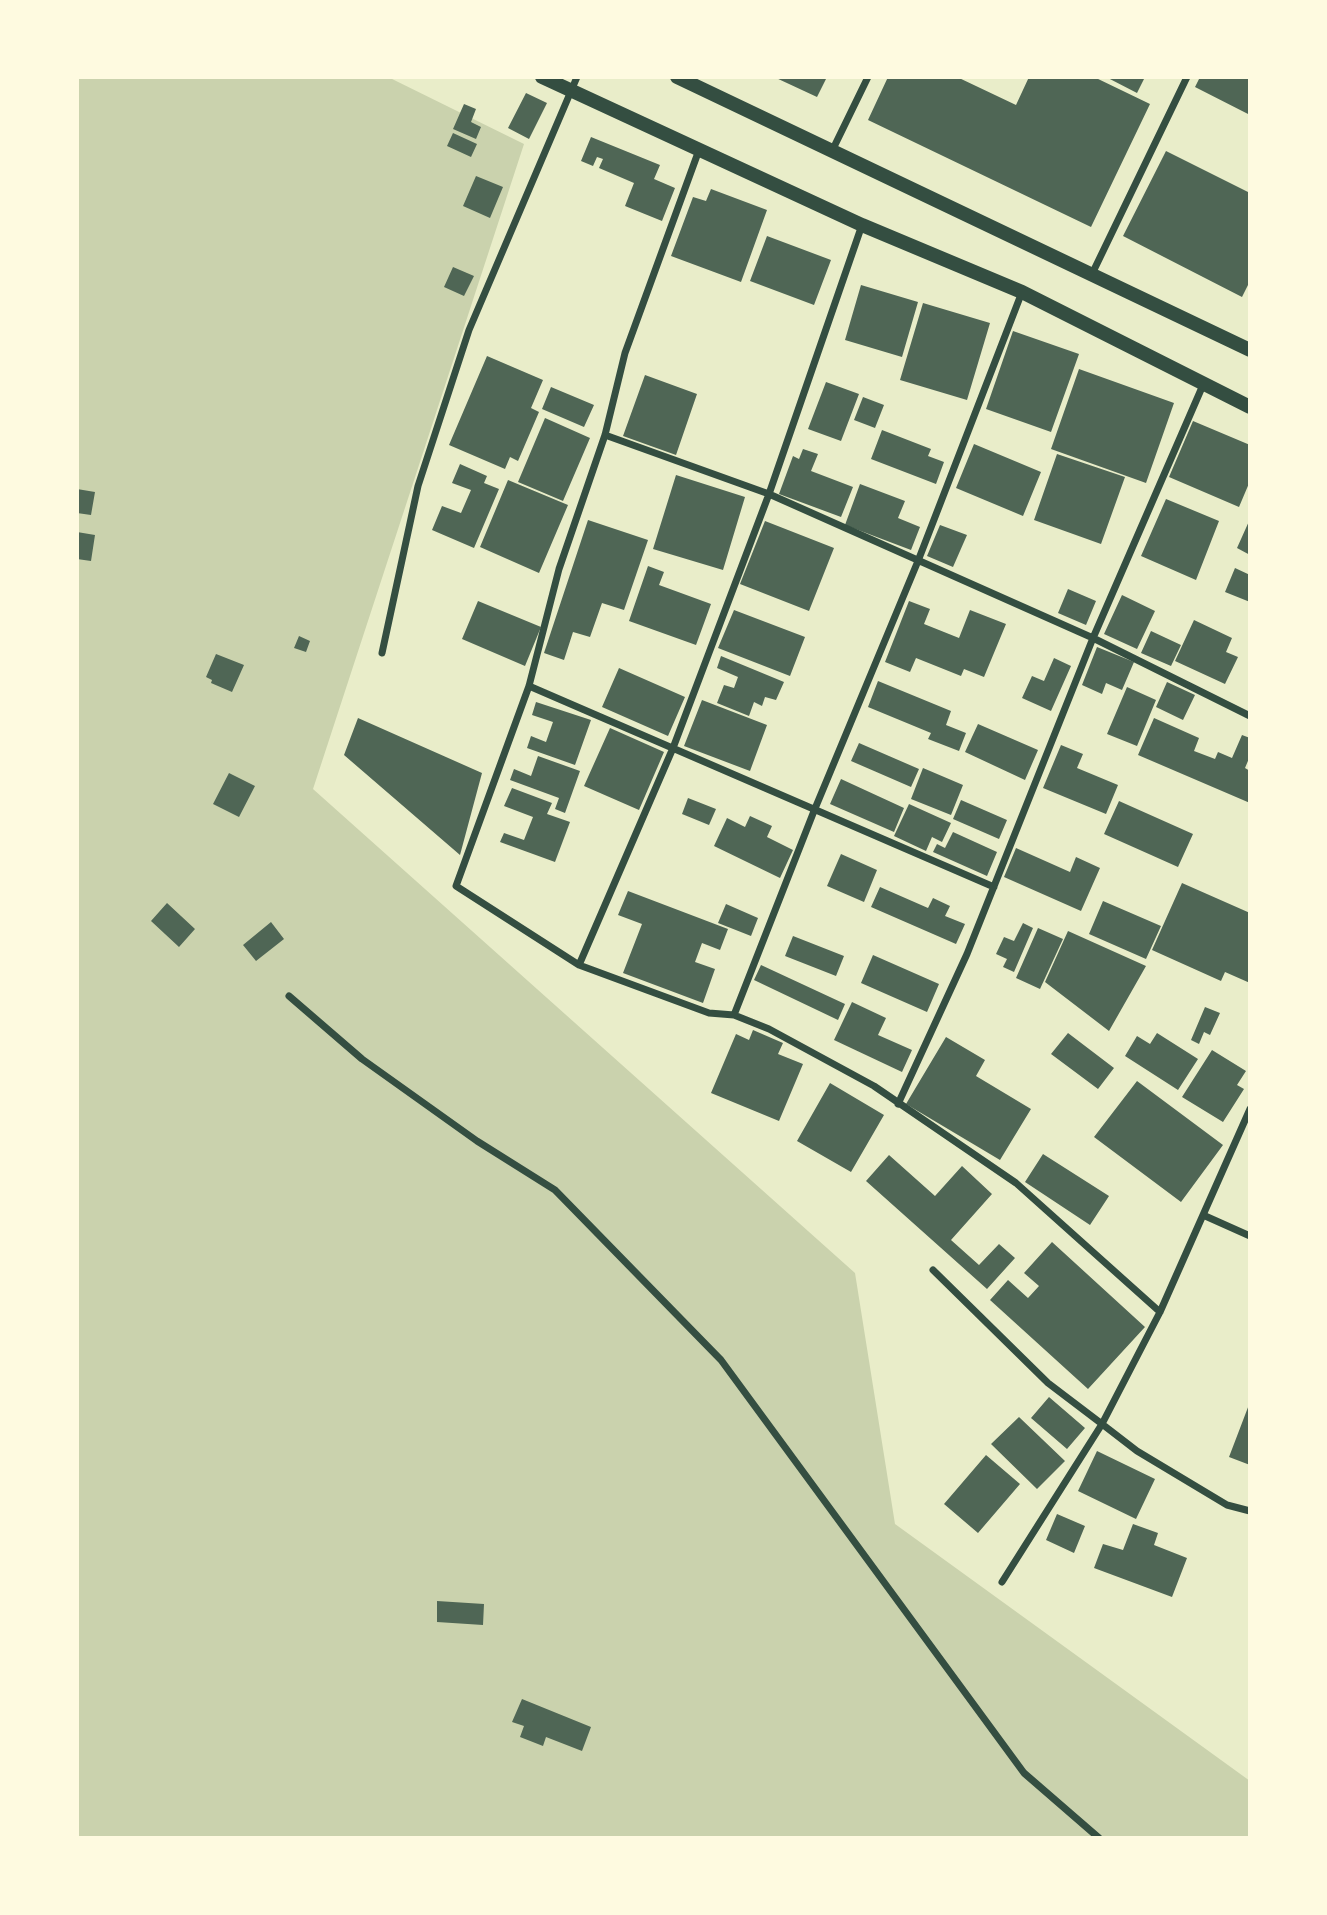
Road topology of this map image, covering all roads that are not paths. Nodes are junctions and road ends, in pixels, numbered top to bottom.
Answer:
1 (542, 77) edge
2 (677, 77) edge
3 (868, 77) edge
4 (1187, 77) edge
5 (574, 84) edge
6 (699, 150) junction
7 (832, 151) junction
8 (862, 225) junction
9 (1092, 274) junction
10 (1022, 292) junction
11 (1250, 350) edge
12 (1203, 385) junction
13 (1250, 407) edge
14 (605, 435) junction
15 (769, 494) junction
16 (918, 561) junction
17 (1093, 638) junction
18 (382, 653) dead end
19 (529, 686) junction
20 (1250, 716) edge
21 (673, 748) junction
22 (814, 811) junction
23 (994, 887) junction
24 (579, 965) junction
25 (289, 996) dead end
26 (734, 1015) junction
27 (898, 1104) junction
28 (1250, 1109) edge
29 (1203, 1215) junction
30 (1250, 1236) edge
31 (933, 1270) dead end
32 (1160, 1312) junction
33 (1102, 1424) junction
34 (1250, 1511) edge
35 (1002, 1582) dead end
36 (1099, 1838) edge

1 - 5 main road
2 - 7 main road
3 - 7 street
4 - 9 street
5 - 6 main road
5 - 18 street
6 - 8 main road
6 - 14 street
7 - 9 main road
8 - 10 main road
8 - 15 street
9 - 11 main road
10 - 12 main road
10 - 16 street
12 - 13 main road
12 - 17 street
14 - 15 street
14 - 19 street
15 - 16 street
15 - 21 street
16 - 17 street
16 - 22 street
17 - 20 street
17 - 23 street
19 - 21 street
19 - 24 street
21 - 22 street
21 - 24 street
22 - 23 street
22 - 26 street
23 - 27 street
24 - 26 street
25 - 36 street
26 - 27 street
27 - 32 street
28 - 29 street
29 - 30 street
29 - 32 street
31 - 33 street
32 - 33 street
33 - 34 street
33 - 35 street

